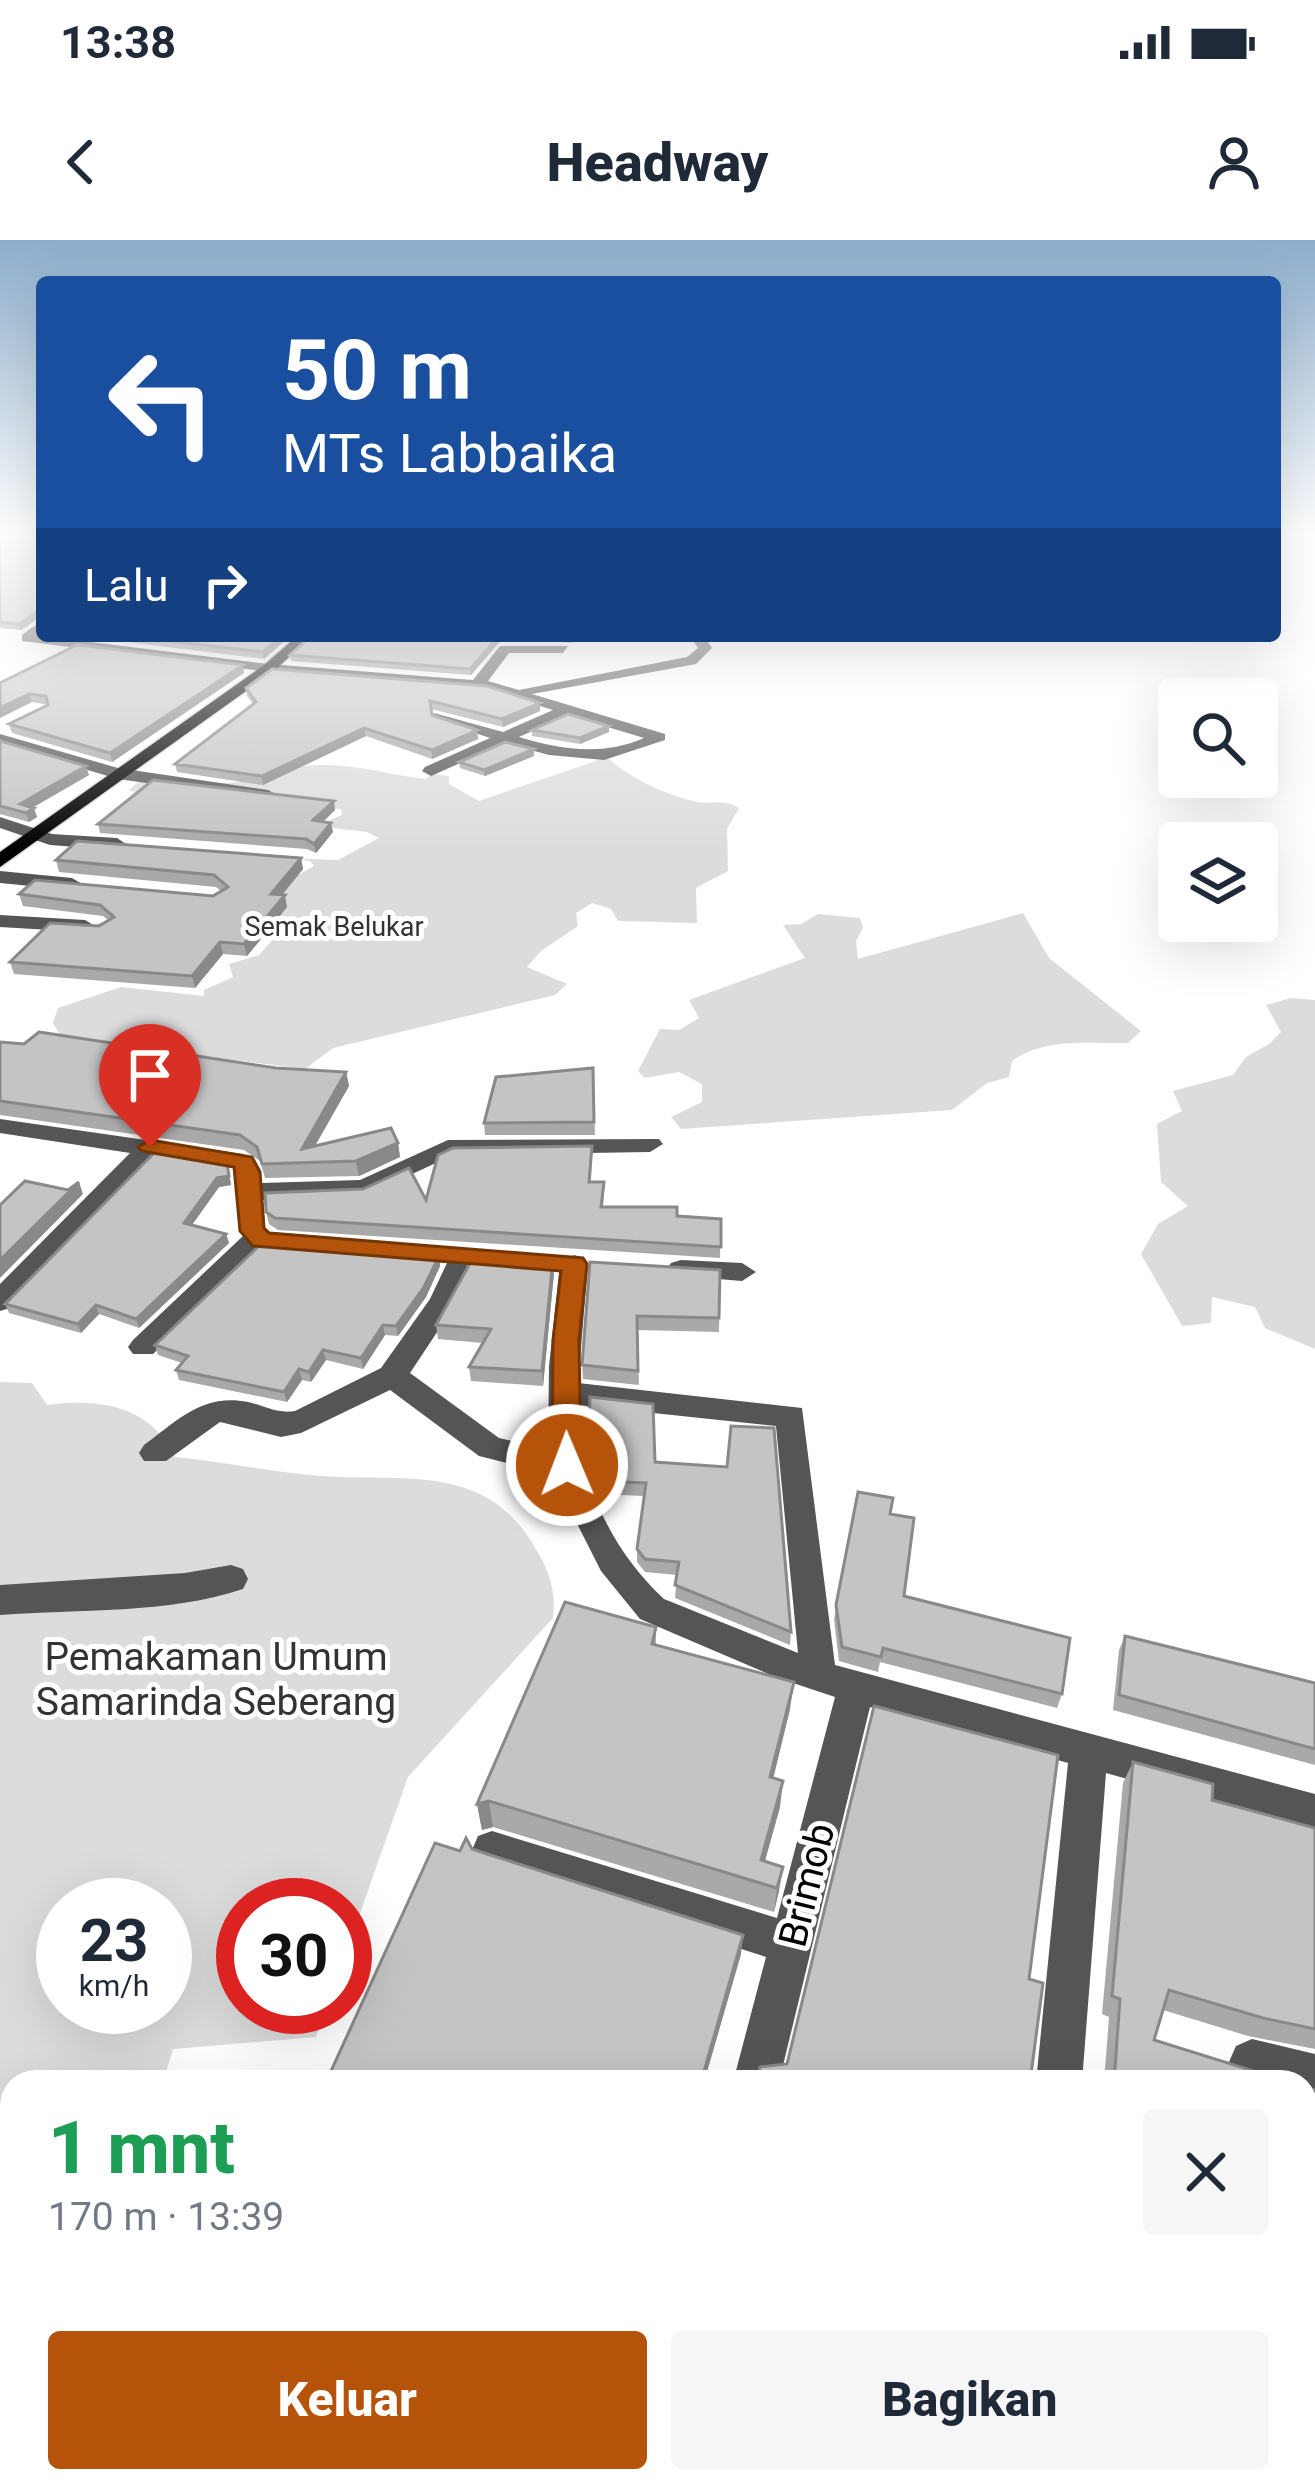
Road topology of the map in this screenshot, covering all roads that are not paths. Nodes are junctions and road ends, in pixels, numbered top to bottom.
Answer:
1 (58, 642) edge
2 (298, 642) edge
3 (702, 642) edge
4 (563, 649) dead end
5 (269, 668) junction
6 (478, 684) junction
7 (514, 692) junction
8 (570, 707) junction
9 (440, 716) edge
10 (20, 719) edge
11 (0, 729) edge
12 (504, 736) junction
13 (0, 740) edge
14 (431, 771) dead end
15 (119, 773) junction
16 (293, 799) edge
17 (0, 822) edge
18 (37, 834) junction
19 (142, 846) edge
20 (0, 862) edge
21 (0, 878) edge
22 (86, 885) edge
23 (0, 921) edge
24 (103, 927) edge
25 (0, 1126) edge
26 (650, 1144) dead end
27 (150, 1147) junction
28 (250, 1192) junction
29 (258, 1237) junction
30 (464, 1256) junction
31 (656, 1268) edge
32 (742, 1272) dead end
33 (0, 1301) edge
34 (143, 1347) dead end
35 (392, 1376) junction
36 (565, 1393) junction
37 (155, 1453) dead end
38 (567, 1465) junction
39 (231, 1579) dead end
40 (0, 1600) edge
41 (837, 1681) junction
42 (1089, 1748) junction
43 (1315, 1813) edge
44 (492, 1850) edge
45 (792, 1944) junction
46 (1252, 2062) dead end
47 (759, 2070) edge
48 (1060, 2070) edge
49 (1286, 2070) edge

1 - 5 street
2 - 5 main road
3 - 7 street
4 - 6 street
5 - 6 street
5 - 15 main road
6 - 7 street
7 - 8 street
8 - 12 street
8 - 12 street
9 - 12 street
10 - 11 street
12 - 14 street
13 - 15 street
15 - 16 street
15 - 18 main road
17 - 18 street
18 - 19 street
18 - 20 main road
21 - 22 street
23 - 24 street
25 - 27 street
26 - 28 street
27 - 28 street
27 - 33 street
28 - 29 street
29 - 30 street
29 - 34 street
30 - 35 street
30 - 36 street
31 - 32 street
35 - 37 street
35 - 38 street
36 - 38 street
36 - 41 street, Brimob
38 - 41 street
39 - 40 street
41 - 42 street
41 - 45 street, Brimob
42 - 43 street
42 - 48 street
44 - 45 street
45 - 47 street, Brimob
46 - 49 street

